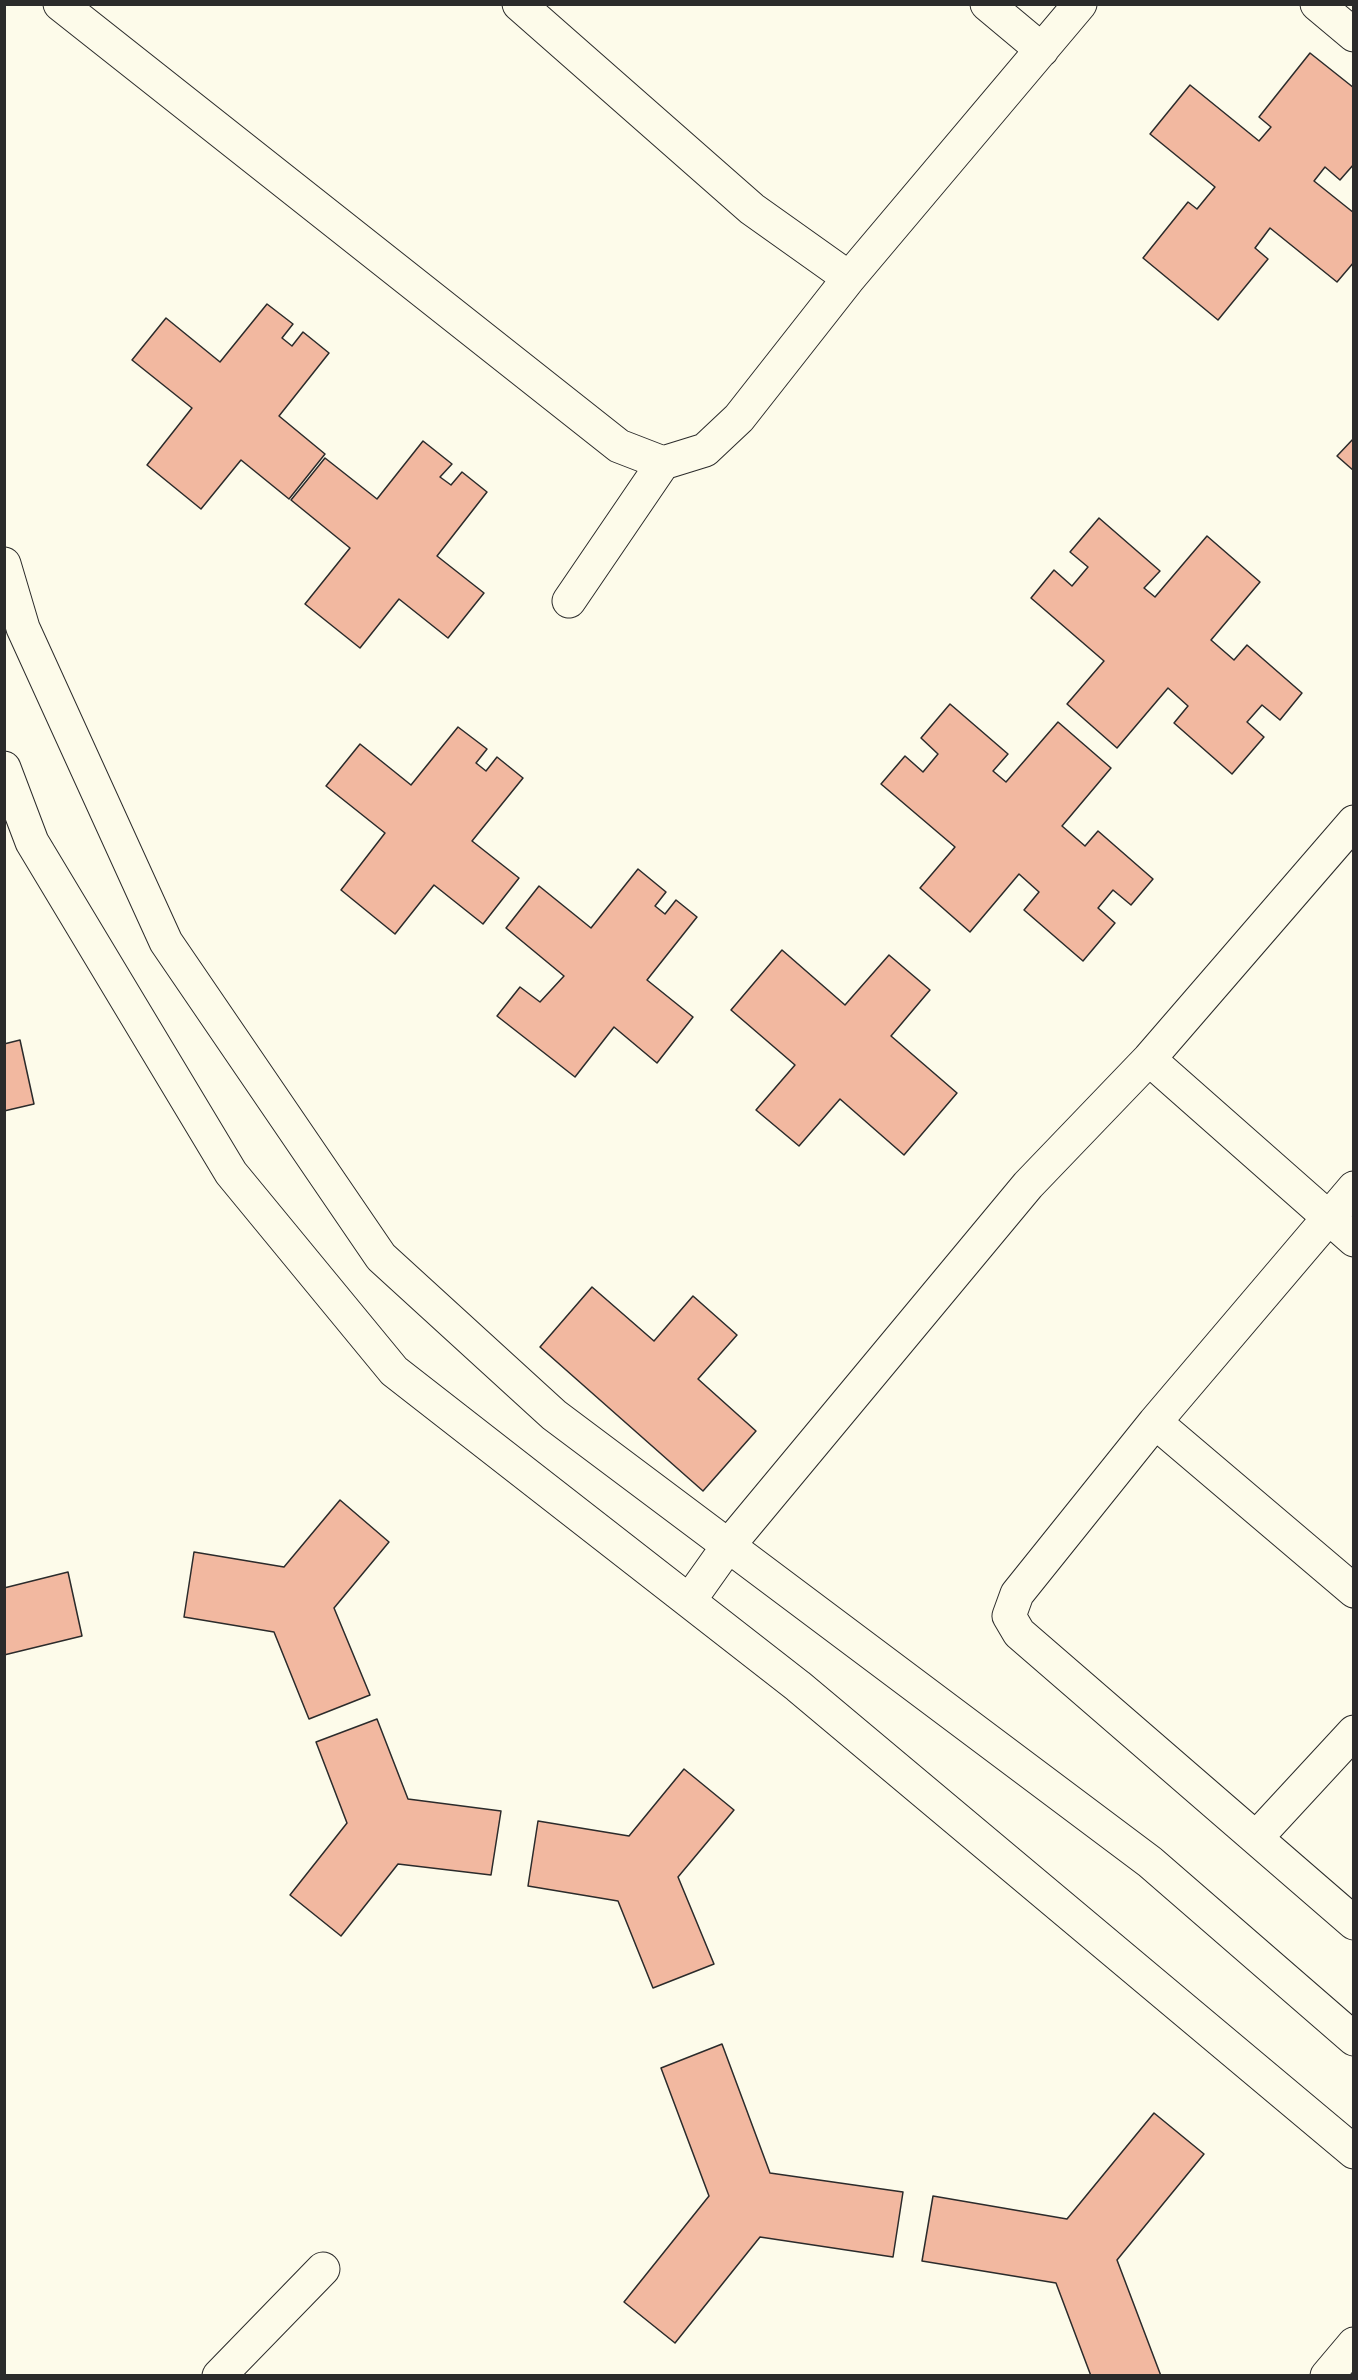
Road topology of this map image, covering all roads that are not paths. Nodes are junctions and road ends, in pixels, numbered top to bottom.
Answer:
1 (60, 4) edge
2 (519, 4) edge
3 (987, 4) edge
4 (1080, 4) edge
5 (1317, 4) edge
6 (1353, 35) edge
7 (1042, 50) junction
8 (849, 278) junction
9 (663, 463) junction
10 (4, 564) edge
11 (568, 601) dead end
12 (4, 768) edge
13 (1353, 822) edge
14 (1149, 1059) junction
15 (1353, 1188) edge
16 (1328, 1218) junction
17 (1353, 1240) edge
18 (1155, 1422) junction
19 (728, 1546) junction
20 (1353, 1591) edge
21 (689, 1601) junction
22 (1353, 1732) edge
23 (1256, 1838) junction
24 (1353, 1923) edge
25 (1353, 2039) edge
26 (1353, 2152) edge
27 (323, 2269) dead end
28 (1353, 2344) edge
29 (219, 2376) edge
30 (1327, 2376) edge

1 - 9 street
2 - 8 street
3 - 7 street
4 - 7 street
5 - 6 street
7 - 8 street
8 - 9 street
9 - 11 street
10 - 19 street
12 - 21 street
13 - 14 street
14 - 16 street
14 - 19 street
15 - 16 street
16 - 17 street
16 - 18 street
18 - 20 street
18 - 23 street
19 - 21 street
19 - 25 street
21 - 26 street
22 - 23 street
23 - 24 street
27 - 29 street
28 - 30 street

